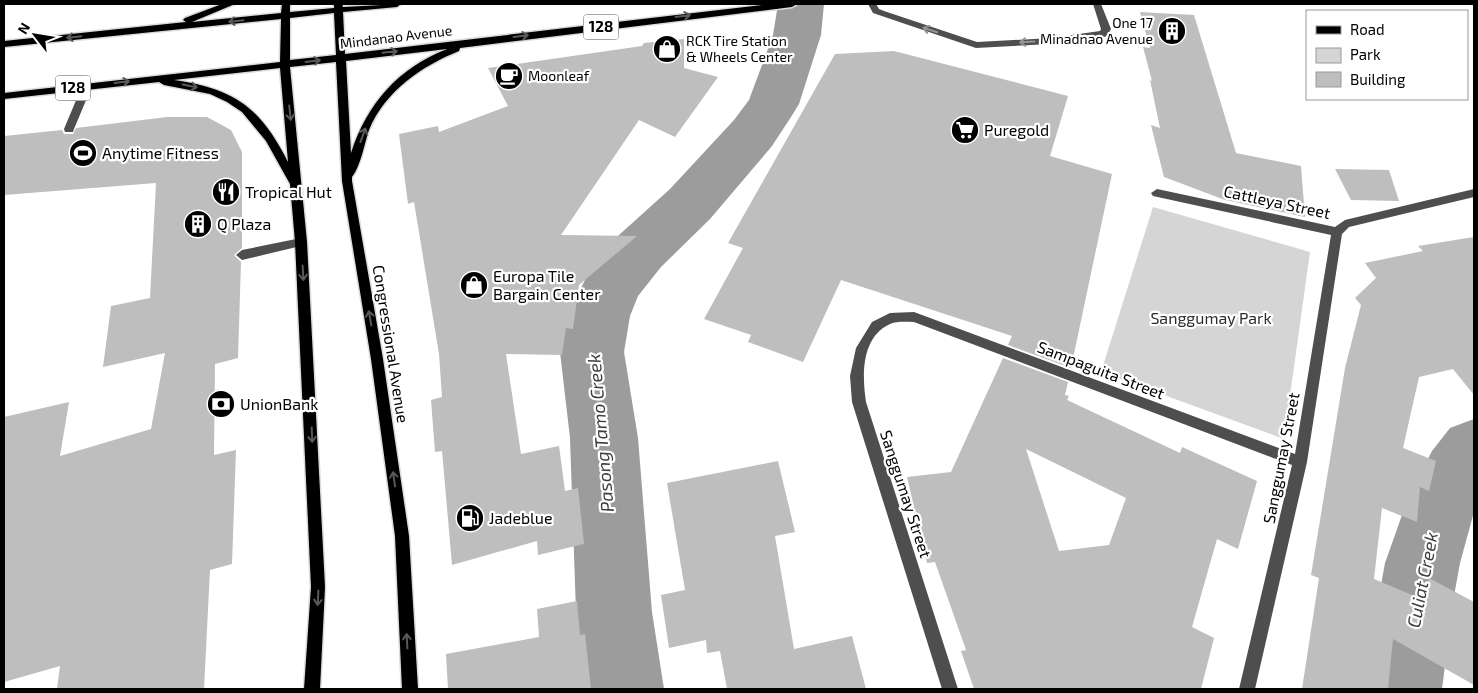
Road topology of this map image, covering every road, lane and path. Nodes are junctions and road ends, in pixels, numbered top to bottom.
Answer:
1 (230, 4) edge
2 (286, 4) edge
3 (397, 4) edge
4 (792, 4) edge
5 (872, 4) edge
6 (1097, 4) edge
7 (338, 7) edge
8 (285, 16) junction
9 (140, 31) junction
10 (473, 42) junction
11 (4, 44) edge
12 (342, 57) junction
13 (285, 64) junction
14 (141, 79) junction
15 (87, 86) junction
16 (4, 96) edge
17 (69, 129) dead end
18 (347, 181) junction
19 (297, 190) junction
20 (1156, 192) dead end
21 (1474, 193) edge
22 (1337, 232) junction
23 (301, 242) junction
24 (242, 255) dead end
25 (890, 318) joint
26 (1300, 462) junction
27 (312, 689) edge
28 (410, 689) edge
29 (950, 689) edge
30 (1247, 689) edge

1 - 9 main road
2 - 8 main road
3 - 7 main road
10 -> 4 main road, Mindanao Avenue / 128
6 -> 5 street
7 - 8 main road
7 - 12 main road, Congressional Avenue
8 -> 9 main road
8 - 13 main road
9 -> 11 main road
12 -> 10 main road, Mindanao Avenue / 128
18 -> 10 main road
13 -> 12 main road, Mindanao Avenue / 128
12 - 18 main road, Congressional Avenue
13 - 14 main road, Mindanao Avenue / 128
13 -> 19 main road
15 -> 14 main road, Mindanao Avenue / 128
14 -> 19 main road
15 - 16 main road, Mindanao Avenue / 128
15 - 17 street
28 -> 18 main road, Congressional Avenue
19 - 23 main road
20 - 22 street, Cattleya Street
21 - 22 street, Cattleya Street
22 - 26 street, Sanggumay Street
23 - 24 street
23 -> 27 main road
25 - 26 street, Sampaguita Street
25 - 29 street, Sanggumay Street
26 - 30 street, Sanggumay Street

